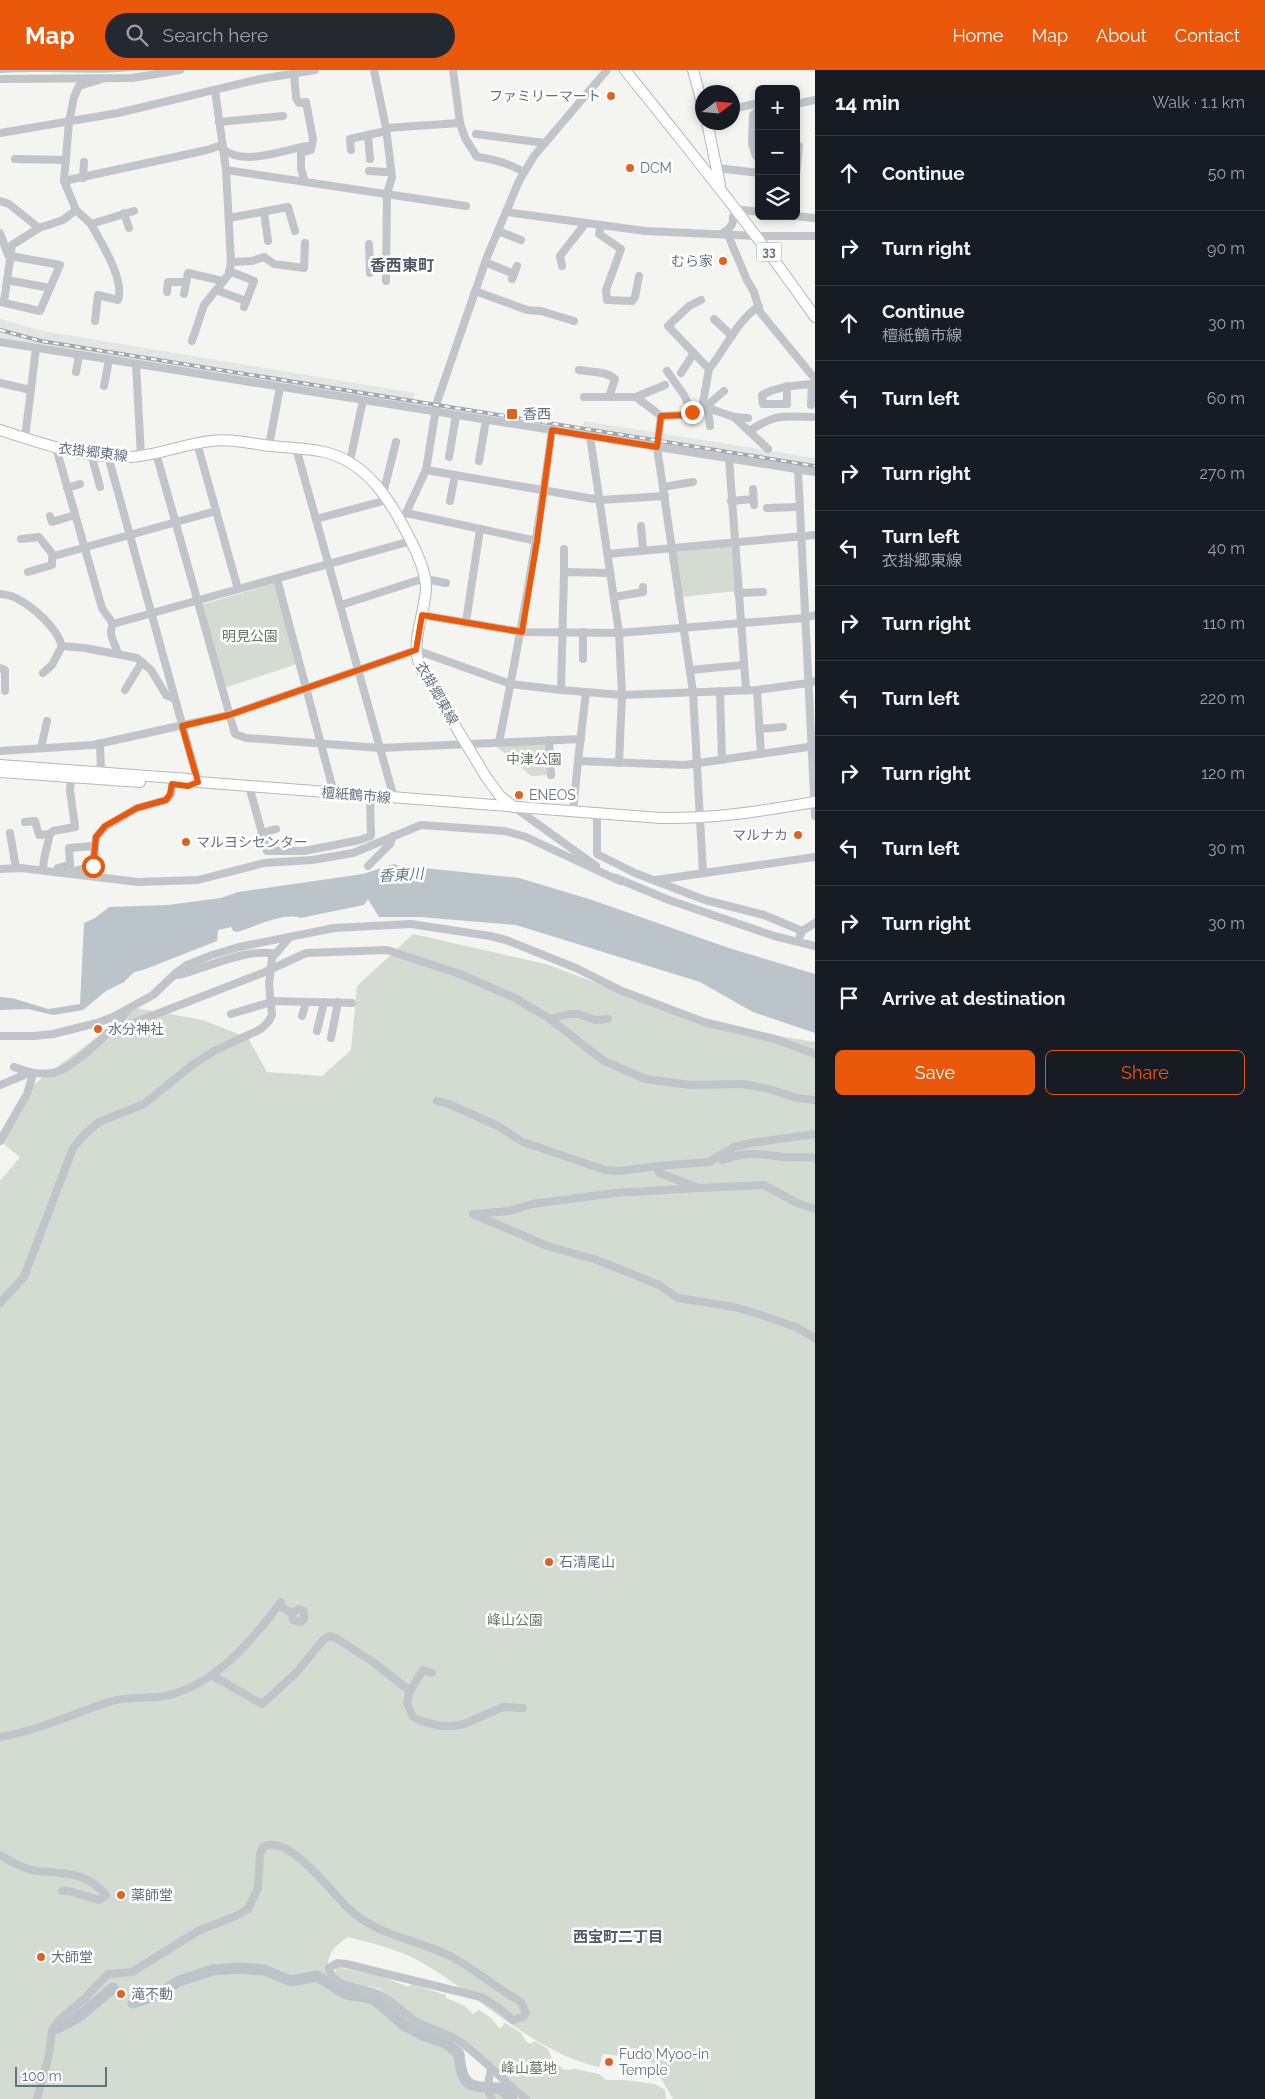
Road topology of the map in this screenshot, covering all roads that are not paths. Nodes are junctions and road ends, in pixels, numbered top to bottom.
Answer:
1 (180, 70) edge
2 (315, 70) edge
3 (374, 70) edge
4 (453, 70) edge
5 (607, 70) edge
6 (625, 70) edge
7 (694, 70) edge
8 (294, 73) junction
9 (0, 79) edge
10 (102, 79) junction
11 (698, 85) edge
12 (215, 90) junction
13 (815, 100) edge
14 (800, 103) edge
15 (755, 104) edge
16 (740, 107) edge
17 (755, 113) edge
18 (284, 116) dead end
19 (69, 122) junction
20 (219, 122) junction
21 (460, 123) junction
22 (386, 129) junction
23 (707, 130) edge
24 (0, 133) edge
25 (476, 134) dead end
26 (368, 135) junction
27 (545, 142) junction
28 (311, 146) junction
29 (223, 147) junction
30 (351, 150) dead end
31 (755, 153) edge
32 (15, 159) dead end
33 (66, 160) junction
34 (370, 160) dead end
35 (84, 162) dead end
36 (709, 167) junction
37 (226, 170) junction
38 (391, 170) junction
39 (369, 171) dead end
40 (524, 172) junction
41 (755, 173) edge
42 (83, 178) junction
43 (64, 181) junction
44 (305, 182) junction
45 (720, 189) junction
46 (387, 194) junction
47 (0, 201) edge
48 (722, 203) junction
49 (466, 206) dead end
50 (76, 210) junction
51 (134, 211) dead end
52 (264, 212) junction
53 (506, 212) junction
54 (124, 213) junction
55 (755, 213) edge
56 (737, 215) junction
57 (800, 217) edge
58 (229, 218) junction
59 (815, 218) edge
60 (91, 224) junction
61 (585, 224) junction
62 (601, 226) junction
63 (39, 228) junction
64 (128, 228) dead end
65 (295, 231) dead end
66 (498, 231) junction
67 (0, 233) edge
68 (719, 234) junction
69 (747, 234) junction
70 (728, 235) junction
71 (815, 236) edge
72 (521, 240) dead end
73 (268, 241) dead end
74 (305, 243) dead end
75 (369, 244) dead end
76 (386, 252) junction
77 (369, 253) junction
78 (0, 256) edge
79 (10, 258) junction
80 (231, 262) junction
81 (485, 262) junction
82 (562, 266) dead end
83 (229, 271) junction
84 (370, 273) dead end
85 (514, 273) dead end
86 (639, 276) dead end
87 (7, 280) junction
88 (223, 281) junction
89 (386, 281) dead end
90 (185, 282) junction
91 (50, 288) junction
92 (216, 290) junction
93 (476, 291) junction
94 (168, 292) dead end
95 (184, 294) dead end
96 (701, 300) dead end
97 (2, 302) edge
98 (759, 306) junction
99 (815, 317) edge
100 (714, 319) dead end
101 (95, 321) dead end
102 (574, 321) dead end
103 (815, 323) edge
104 (732, 336) junction
105 (192, 341) dead end
106 (0, 342) edge
107 (36, 348) junction
108 (694, 353) junction
109 (79, 355) junction
110 (109, 360) junction
111 (136, 364) junction
112 (709, 369) junction
113 (667, 371) dead end
114 (76, 372) dead end
115 (582, 374) dead end
116 (681, 374) dead end
117 (654, 379) dead end
118 (814, 382) edge
119 (0, 384) edge
120 (104, 386) dead end
121 (787, 386) junction
122 (280, 387) junction
123 (31, 390) junction
124 (724, 391) dead end
125 (584, 397) dead end
126 (608, 397) junction
127 (636, 397) junction
128 (363, 400) junction
129 (784, 404) junction
130 (811, 405) dead end
131 (706, 408) junction
132 (435, 412) junction
133 (692, 412) junction
134 (456, 415) junction
135 (661, 416) junction
136 (785, 416) junction
137 (734, 417) junction
138 (748, 418) dead end
139 (812, 418) dead end
140 (486, 420) junction
141 (710, 426) dead end
142 (0, 430) edge
143 (552, 430) junction
144 (749, 431) junction
145 (590, 436) junction
146 (25, 438) junction
147 (396, 442) dead end
148 (197, 443) junction
149 (269, 446) junction
150 (657, 447) junction
151 (56, 448) junction
152 (296, 448) junction
153 (768, 448) dead end
154 (156, 453) junction
155 (94, 454) junction
156 (108, 456) junction
157 (140, 456) junction
158 (449, 456) dead end
159 (729, 458) junction
160 (479, 461) dead end
161 (350, 462) junction
162 (798, 469) junction
163 (426, 470) junction
164 (815, 472) edge
165 (454, 475) junction
166 (693, 482) dead end
167 (80, 484) dead end
168 (663, 486) junction
169 (100, 487) dead end
170 (67, 488) junction
171 (753, 489) dead end
172 (544, 491) junction
173 (665, 496) junction
174 (385, 497) junction
175 (600, 500) junction
176 (450, 501) dead end
177 (732, 501) junction
178 (799, 506) junction
179 (767, 508) dead end
180 (216, 511) junction
181 (75, 515) junction
182 (402, 515) junction
183 (50, 516) dead end
184 (316, 519) junction
185 (175, 523) junction
186 (641, 526) dead end
187 (480, 528) junction
188 (815, 535) edge
189 (129, 536) junction
190 (801, 536) junction
191 (21, 539) dead end
192 (411, 541) junction
193 (537, 541) junction
194 (734, 542) junction
195 (84, 548) junction
196 (672, 548) junction
197 (564, 549) dead end
198 (643, 550) junction
199 (608, 554) junction
200 (54, 556) junction
201 (329, 564) junction
202 (28, 572) dead end
203 (564, 572) junction
204 (610, 573) junction
205 (277, 578) junction
206 (425, 579) junction
207 (446, 583) dead end
208 (643, 587) dead end
209 (238, 590) junction
210 (763, 592) dead end
211 (738, 593) junction
212 (0, 594) edge
213 (614, 597) junction
214 (196, 601) junction
215 (341, 606) junction
216 (150, 614) junction
217 (422, 615) junction
218 (815, 615) edge
219 (805, 618) junction
220 (466, 622) junction
221 (113, 624) junction
222 (741, 624) junction
223 (684, 628) junction
224 (522, 632) junction
225 (562, 632) junction
226 (583, 632) junction
227 (619, 633) junction
228 (62, 646) junction
229 (416, 650) junction
230 (118, 654) junction
231 (584, 660) dead end
232 (142, 662) junction
233 (743, 665) junction
234 (0, 668) edge
235 (359, 669) junction
236 (690, 670) junction
237 (43, 673) dead end
238 (812, 682) edge
239 (511, 684) junction
240 (306, 688) junction
241 (125, 690) dead end
242 (561, 690) junction
243 (746, 690) junction
244 (757, 690) junction
245 (5, 691) dead end
246 (720, 691) junction
247 (586, 692) junction
248 (693, 692) junction
249 (622, 695) junction
250 (175, 699) junction
251 (229, 715) junction
252 (47, 721) dead end
253 (182, 726) junction
254 (783, 727) dead end
255 (759, 729) junction
256 (580, 739) junction
257 (549, 740) junction
258 (499, 742) junction
259 (100, 743) junction
260 (320, 744) junction
261 (467, 744) junction
262 (813, 746) edge
263 (40, 748) junction
264 (380, 748) junction
265 (0, 751) edge
266 (761, 754) junction
267 (722, 760) junction
268 (578, 762) junction
269 (619, 763) junction
270 (696, 764) junction
271 (813, 764) edge
272 (0, 765) edge
273 (0, 772) edge
274 (101, 772) junction
275 (551, 776) dead end
276 (71, 777) junction
277 (198, 782) junction
278 (172, 784) junction
279 (249, 786) junction
280 (334, 793) junction
281 (370, 796) junction
282 (394, 798) junction
283 (814, 802) edge
284 (514, 807) junction
285 (573, 812) junction
286 (596, 813) junction
287 (815, 816) edge
288 (699, 819) junction
289 (26, 822) dead end
290 (276, 829) dead end
291 (10, 833) dead end
292 (262, 833) junction
293 (50, 834) junction
294 (394, 836) junction
295 (94, 846) junction
296 (815, 857) edge
297 (368, 866) dead end
298 (16, 868) junction
299 (0, 869) edge
300 (44, 870) junction
301 (55, 871) junction
302 (66, 873) junction
303 (702, 873) junction
304 (654, 880) junction
305 (620, 881) junction
306 (371, 918) dead end
307 (815, 923) edge
308 (352, 926) junction
309 (802, 930) junction
310 (290, 937) junction
311 (799, 942) junction
312 (815, 946) edge
313 (275, 954) junction
314 (271, 968) junction
315 (174, 975) junction
316 (271, 1001) junction
317 (306, 1002) junction
318 (324, 1002) junction
319 (338, 1002) junction
320 (352, 1003) dead end
321 (128, 1010) junction
322 (231, 1014) dead end
323 (302, 1016) dead end
324 (550, 1019) junction
325 (608, 1019) dead end
326 (317, 1031) dead end
327 (110, 1032) junction
328 (0, 1036) edge
329 (330, 1038) dead end
330 (815, 1054) edge
331 (14, 1067) dead end
332 (31, 1073) junction
333 (0, 1085) edge
334 (815, 1100) edge
335 (438, 1101) dead end
336 (815, 1134) edge
337 (0, 1141) edge
338 (718, 1156) junction
339 (815, 1158) edge
340 (658, 1166) junction
341 (699, 1188) junction
342 (815, 1209) edge
343 (0, 1303) edge
344 (815, 1338) edge
345 (292, 1613) dead end
346 (432, 1673) dead end
347 (212, 1676) junction
348 (410, 1691) junction
349 (523, 1708) dead end
350 (0, 1737) edge
351 (0, 1855) edge
352 (62, 1891) dead end
353 (491, 2069) junction
354 (37, 2099) edge
355 (492, 2099) edge
356 (526, 2099) edge

1 - 10 street
2 - 8 street
3 - 22 street
4 - 21 street
5 - 27 street
6 - 36 main road, 33
7 - 11 main road
8 - 12 street
8 - 28 street
9 - 10 street
10 - 19 street
12 - 19 street
12 - 20 street
13 - 14 street
15 - 16 street
17 - 31 street
18 - 20 street
19 - 24 street
19 - 33 street
20 - 29 street
21 - 22 street
21 - 40 street
22 - 26 street
22 - 38 street
23 - 36 main road
25 - 27 street
26 - 30 street
26 - 34 street
27 - 40 street
28 - 29 street
28 - 44 street
29 - 37 street
29 - 42 street
32 - 33 street
33 - 43 street
35 - 42 street
36 - 41 street
36 - 45 main road, 33
36 - 48 main road, 33
37 - 44 street
37 - 58 street
38 - 39 street
38 - 46 street
40 - 53 street
42 - 43 street
43 - 50 street
44 - 46 street
45 - 48 main road, 33
45 - 56 main road, 33
46 - 49 street
46 - 76 street
47 - 63 street
48 - 56 main road, 33
50 - 60 street
50 - 63 street
51 - 54 street
52 - 58 street
52 - 65 street
52 - 73 street
53 - 61 street
53 - 66 street
54 - 60 street
54 - 64 street
55 - 56 street
56 - 68 street
56 - 69 main road, 33
57 - 59 street
58 - 80 street
60 - 101 street
61 - 62 street
61 - 82 street
62 - 68 street
62 - 86 street
63 - 79 street
66 - 72 street
66 - 81 street
67 - 79 street
68 - 70 street
69 - 70 street
69 - 71 street
69 - 99 main road, 33
69 - 103 main road, 33
70 - 98 street
74 - 80 street
75 - 77 street
76 - 77 street
76 - 89 street
77 - 84 street
78 - 79 street
79 - 87 street
79 - 91 street
80 - 83 street
81 - 85 street
81 - 93 street
83 - 88 street
83 - 92 street
87 - 91 street
87 - 97 street
88 - 90 street
88 - 92 street
90 - 94 street
90 - 95 street
91 - 97 street
92 - 105 street
93 - 102 street
93 - 132 street
96 - 108 street
98 - 104 street
98 - 118 street
100 - 104 street
104 - 112 street
106 - 107 street
107 - 109 street
107 - 123 street
108 - 112 street
108 - 116 street
109 - 110 street
109 - 114 street
110 - 111 street
110 - 120 street
111 - 122 street
111 - 157 street
112 - 131 street
113 - 133 street
115 - 126 street
117 - 127 street
118 - 121 street
118 - 130 street
119 - 123 street
121 - 129 street
121 - 129 street
122 - 128 street
122 - 149 street
123 - 146 street
124 - 131 street
125 - 126 street
126 - 127 street
127 - 135 street
128 - 132 street
128 - 161 street
129 - 136 street
131 - 133 street
131 - 137 street
131 - 141 street
132 - 134 street
132 - 163 street
133 - 135 street
134 - 140 street
134 - 158 street
135 - 150 street
136 - 139 street
136 - 144 street
137 - 138 street
137 - 144 street
140 - 143 street
140 - 160 street
142 - 146 main road, 衣掛郷東線
143 - 145 street
143 - 172 street
144 - 153 street
145 - 150 street
145 - 175 street
146 - 151 main road, 衣掛郷東線
147 - 174 street
148 - 149 main road, 衣掛郷東線
148 - 154 main road, 衣掛郷東線
148 - 180 street
149 - 152 main road, 衣掛郷東線
150 - 159 street
150 - 168 street
151 - 155 main road, 衣掛郷東線
151 - 170 street
152 - 161 main road, 衣掛郷東線
152 - 184 street
154 - 157 main road, 衣掛郷東線
154 - 185 street
155 - 156 main road, 衣掛郷東線
155 - 169 street
156 - 157 main road, 衣掛郷東線
156 - 189 street
159 - 162 street
159 - 177 street
161 - 174 main road, 衣掛郷東線
162 - 164 street
162 - 178 street
163 - 165 street
163 - 182 street
165 - 172 street
165 - 176 street
166 - 168 street
167 - 170 street
168 - 173 street
170 - 181 street
171 - 177 street
172 - 175 street
172 - 193 street
173 - 175 street
173 - 196 street
174 - 182 main road, 衣掛郷東線
174 - 184 street
175 - 199 street
177 - 194 street
178 - 179 street
178 - 190 street
180 - 185 street
180 - 209 street
181 - 183 street
181 - 195 street
182 - 187 street
182 - 192 main road, 衣掛郷東線
184 - 201 street
185 - 189 street
185 - 214 street
186 - 198 street
187 - 193 street
187 - 220 street
188 - 190 street
189 - 195 street
189 - 216 street
190 - 194 street
190 - 219 street
191 - 200 street
192 - 201 street
192 - 206 main road, 衣掛郷東線
193 - 224 street
194 - 196 street
194 - 211 street
195 - 200 street
195 - 221 street
196 - 198 street
196 - 223 street
197 - 203 street
198 - 199 street
199 - 204 street
200 - 202 street
201 - 205 street
201 - 215 street
203 - 204 street
203 - 225 street
204 - 213 street
205 - 209 street
205 - 240 street
206 - 207 street
206 - 215 street
206 - 217 main road, 衣掛郷東線
208 - 213 street
209 - 214 street
210 - 211 street
211 - 222 street
212 - 228 street
213 - 227 street
214 - 216 street
214 - 251 street
215 - 235 street
216 - 221 street
216 - 250 street
217 - 220 street
217 - 229 main road, 衣掛郷東線
218 - 219 street
219 - 222 street
219 - 238 street
220 - 224 street
221 - 230 street
222 - 223 street
222 - 233 street
223 - 227 street
223 - 236 street
224 - 225 street
224 - 239 street
225 - 226 street
225 - 242 street
226 - 227 street
226 - 231 street
227 - 249 street
228 - 230 street
228 - 237 street
229 - 235 street
229 - 239 street
229 - 261 main road, 衣掛郷東線
230 - 232 street
232 - 241 street
232 - 250 street
233 - 236 street
233 - 243 street
234 - 245 street
235 - 240 street
235 - 264 street
236 - 248 street
238 - 244 street
238 - 262 street
239 - 242 street
239 - 258 street
240 - 251 street
240 - 260 street
242 - 247 street
243 - 244 street
243 - 246 street
244 - 255 street
246 - 248 street
246 - 267 street
247 - 249 street
247 - 256 street
248 - 249 street
248 - 270 street
249 - 269 street
250 - 253 street
251 - 253 street
251 - 260 street
252 - 263 street
253 - 259 street
253 - 277 street
254 - 255 street
255 - 266 street
256 - 257 street
256 - 268 street
257 - 258 street
257 - 275 street
258 - 261 street
259 - 263 street
259 - 274 street
260 - 264 street
260 - 280 street
261 - 264 street
261 - 284 main road, 衣掛郷東線
262 - 266 street
262 - 271 street
263 - 265 street
264 - 282 street
266 - 267 street
267 - 270 street
268 - 269 street
268 - 285 street
269 - 270 street
270 - 288 street
271 - 283 street
272 - 274 main road, 檀紙鶴市線
273 - 276 main road, 檀紙鶴市線
274 - 277 main road, 檀紙鶴市線
276 - 278 main road, 檀紙鶴市線
276 - 293 street
277 - 278 main road, 檀紙鶴市線
277 - 279 main road, 檀紙鶴市線
278 - 295 street
279 - 280 main road, 檀紙鶴市線
279 - 292 street
280 - 281 main road, 檀紙鶴市線
281 - 282 main road, 檀紙鶴市線
281 - 292 street
282 - 284 main road, 檀紙鶴市線
283 - 287 street
283 - 288 main road
284 - 285 main road
284 - 305 street
285 - 286 main road
286 - 288 main road
286 - 304 street
288 - 303 street
289 - 293 street
290 - 292 street
291 - 298 street
293 - 300 street
294 - 297 street
294 - 302 street
294 - 305 street
295 - 301 street
295 - 302 street
296 - 303 street
298 - 299 street
298 - 300 street
300 - 301 street
301 - 302 street
303 - 304 street
304 - 309 street
305 - 311 street
306 - 308 street
307 - 309 street
308 - 310 street
308 - 330 street
309 - 311 street
310 - 313 street
310 - 315 street
311 - 312 street
313 - 314 street
313 - 315 street
314 - 316 street
314 - 324 street
314 - 327 street
315 - 321 street
316 - 317 street
316 - 322 street
316 - 343 street
317 - 318 street
317 - 323 street
318 - 319 street
318 - 326 street
319 - 320 street
319 - 329 street
321 - 327 street
321 - 328 street
324 - 325 street
324 - 334 street
327 - 332 street
331 - 332 street
332 - 333 street
332 - 337 street
335 - 340 street
336 - 338 street
338 - 339 street
338 - 340 street
340 - 341 street
341 - 342 street
341 - 344 street
345 - 347 street
346 - 348 street
347 - 348 street
347 - 350 street
348 - 349 street
351 - 352 street
353 - 354 street
353 - 355 street
353 - 356 street

